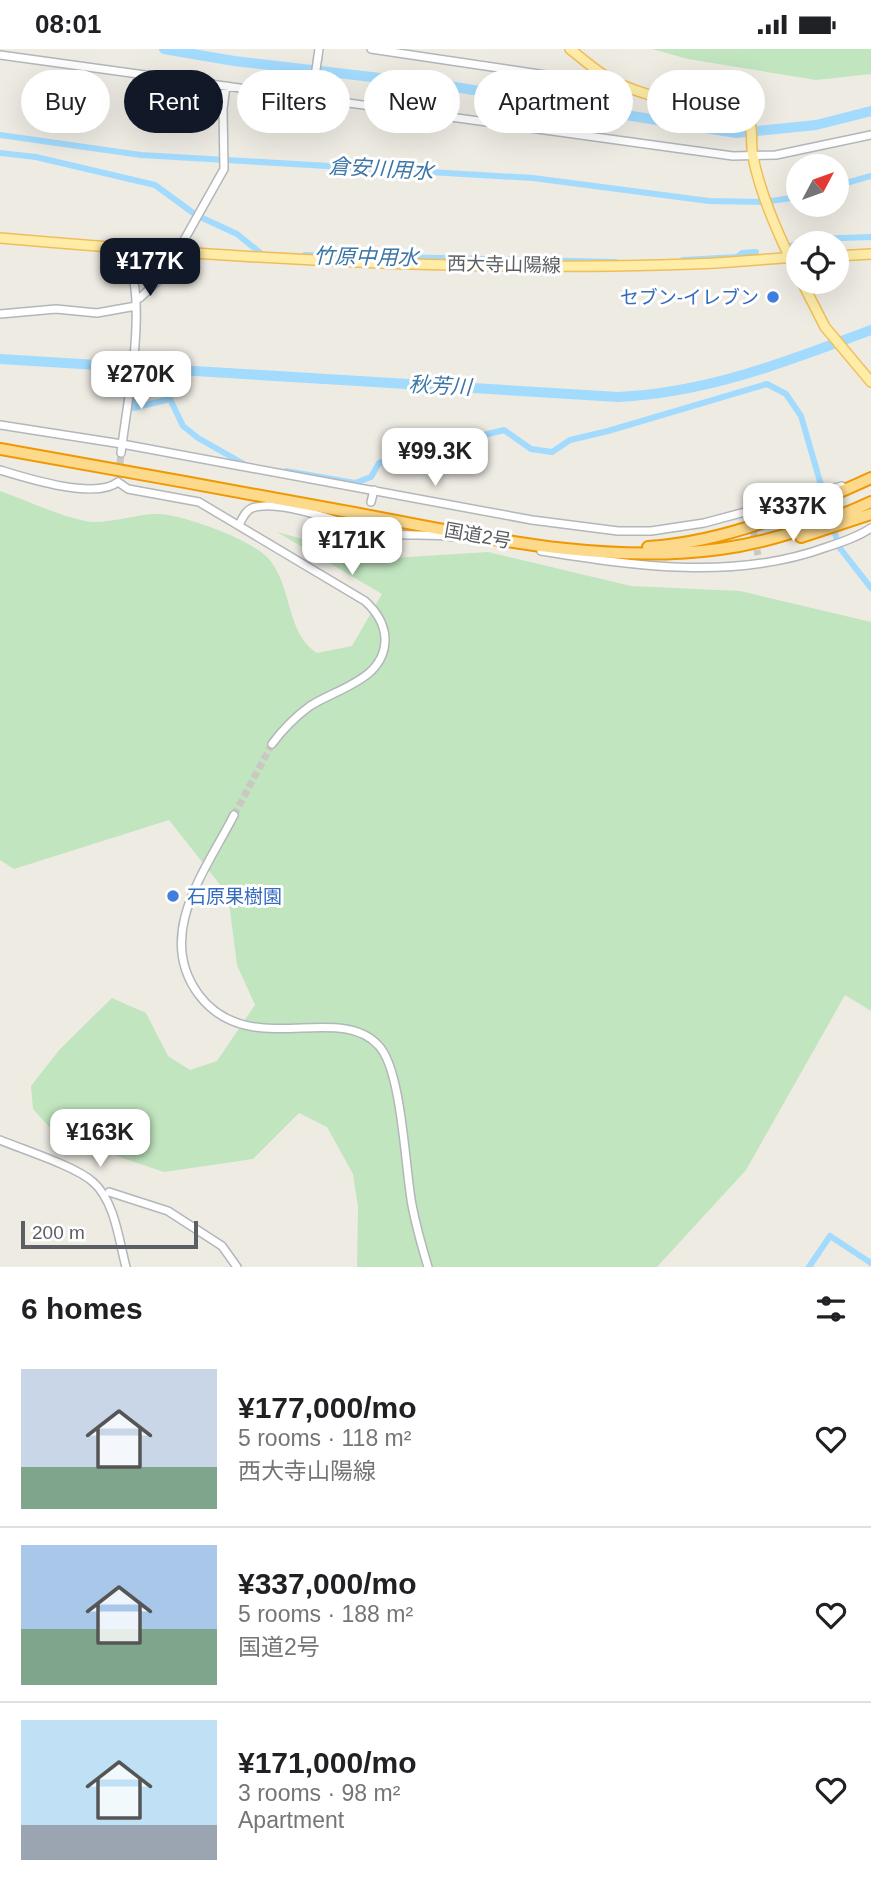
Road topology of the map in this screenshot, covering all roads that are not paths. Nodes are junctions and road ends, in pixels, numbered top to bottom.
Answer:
1 (319, 49) edge
2 (371, 49) edge
3 (570, 49) edge
4 (0, 55) edge
5 (316, 70) edge
6 (512, 70) edge
7 (598, 70) edge
8 (226, 86) junction
9 (237, 87) edge
10 (633, 89) edge
11 (350, 103) edge
12 (871, 135) edge
13 (753, 154) junction
14 (0, 238) edge
15 (786, 244) edge
16 (128, 249) junction
17 (178, 254) junction
18 (871, 254) edge
19 (849, 255) edge
20 (786, 258) edge
21 (809, 294) edge
22 (136, 302) junction
23 (0, 314) edge
24 (871, 382) edge
25 (0, 425) edge
26 (0, 449) edge
27 (122, 449) junction
28 (0, 470) edge
29 (871, 476) edge
30 (374, 490) junction
31 (816, 498) junction
32 (371, 502) dead end
33 (871, 502) edge
34 (871, 514) edge
35 (367, 520) dead end
36 (842, 520) junction
37 (239, 525) junction
38 (871, 528) edge
39 (366, 530) junction
40 (600, 552) junction
41 (272, 744) tunnel mouth
42 (234, 815) tunnel mouth
43 (0, 1140) edge
44 (109, 1192) dead end
45 (125, 1267) edge
46 (237, 1267) edge
47 (428, 1267) edge

1 - 5 street
2 - 6 street
3 - 7 main road
4 - 8 street
8 - 9 street
8 - 17 street
10 - 13 main road
11 - 13 street
12 - 13 street
13 - 15 main road
14 - 16 main road, 西大寺山陽線
16 - 17 main road, 西大寺山陽線
16 - 22 street
17 - 20 main road, 西大寺山陽線
17 - 22 street
18 - 19 main road
21 - 24 main road
22 - 23 street
22 - 27 street
25 - 27 street
26 - 40 highway, 国道2号
27 - 30 street
28 - 37 street
29 - 31 highway
30 - 31 street
30 - 32 street
31 - 40 highway
33 - 36 highway
34 - 36 highway
35 - 39 street
36 - 40 highway, 国道2号
37 - 39 street
37 - 41 street
38 - 39 street
42 - 47 street
43 - 45 street
44 - 46 street

